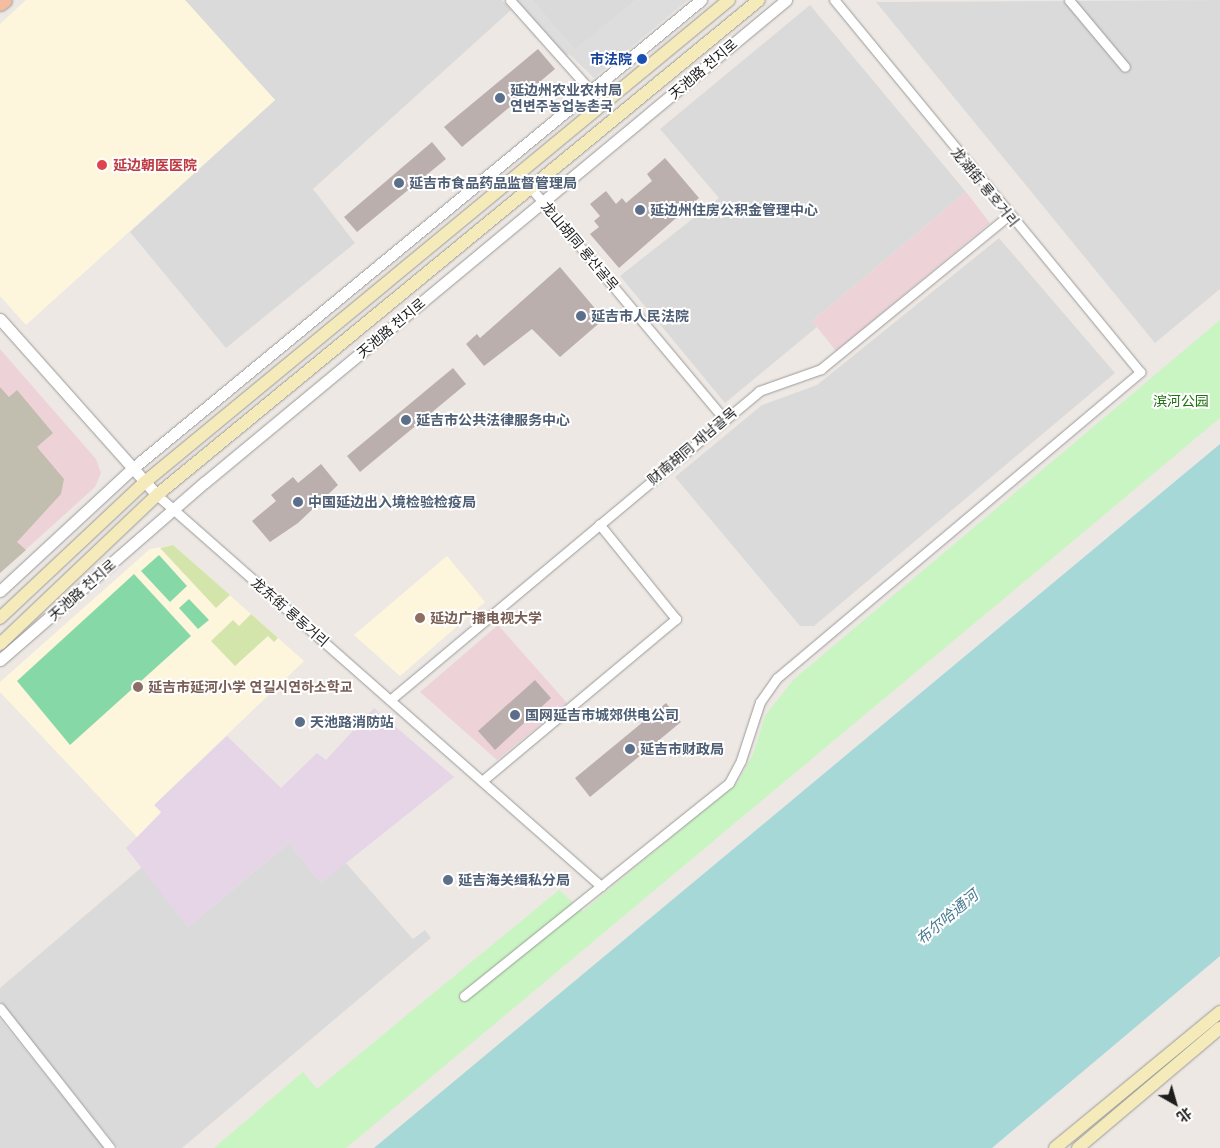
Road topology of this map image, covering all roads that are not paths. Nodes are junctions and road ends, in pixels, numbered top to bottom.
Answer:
1 (4, 0) edge
2 (510, 0) edge
3 (700, 0) edge
4 (730, 0) edge
5 (760, 0) edge
6 (786, 0) edge
7 (834, 0) edge
8 (1069, 0) edge
9 (0, 3) edge
10 (1125, 67) dead end
11 (590, 91) junction
12 (532, 188) junction
13 (543, 201) junction
14 (1008, 216) junction
15 (0, 319) edge
16 (724, 419) junction
17 (133, 468) junction
18 (145, 482) junction
19 (157, 495) junction
20 (175, 510) junction
21 (599, 524) junction
22 (0, 591) edge
23 (0, 618) edge
24 (0, 644) edge
25 (0, 660) edge
26 (390, 700) junction
27 (482, 781) junction
28 (601, 886) junction
29 (464, 996) dead end
30 (0, 1008) edge
31 (1220, 1012) edge
32 (1220, 1028) edge
33 (110, 1148) edge
34 (1055, 1148) edge
35 (1078, 1148) edge

1 - 9 main road
2 - 11 street
3 - 11 street
4 - 18 main road
5 - 12 main road, 天池路 천지로
6 - 13 street, 天池路 천지로
7 - 14 street, 龙湖街 룡호거리
8 - 10 street
11 - 17 street
12 - 13 street, 龙山胡同 룡산골목
12 - 19 main road, 天池路 천지로
13 - 16 street, 龙山胡同 룡산골목
13 - 20 street, 天池路 천지로
14 - 16 street, 财南胡同 재남골목
14 - 28 street, 龙湖街 룡호거리
15 - 17 street, 龙东街 룡동거리
16 - 21 street, 财南胡同 재남골목
17 - 18 street, 龙东街 룡동거리
17 - 22 street
18 - 19 street, 龙东街 룡동거리
18 - 23 main road
19 - 20 street, 龙东街 룡동거리
19 - 24 main road, 天池路 천지로
20 - 25 street, 天池路 천지로
20 - 26 street, 龙东街 룡동거리
21 - 26 street, 财南胡同 재남골목
21 - 27 street
26 - 27 street, 龙东街 룡동거리
27 - 28 street, 龙东街 룡동거리
28 - 29 street
30 - 33 street
31 - 34 main road
32 - 35 main road

